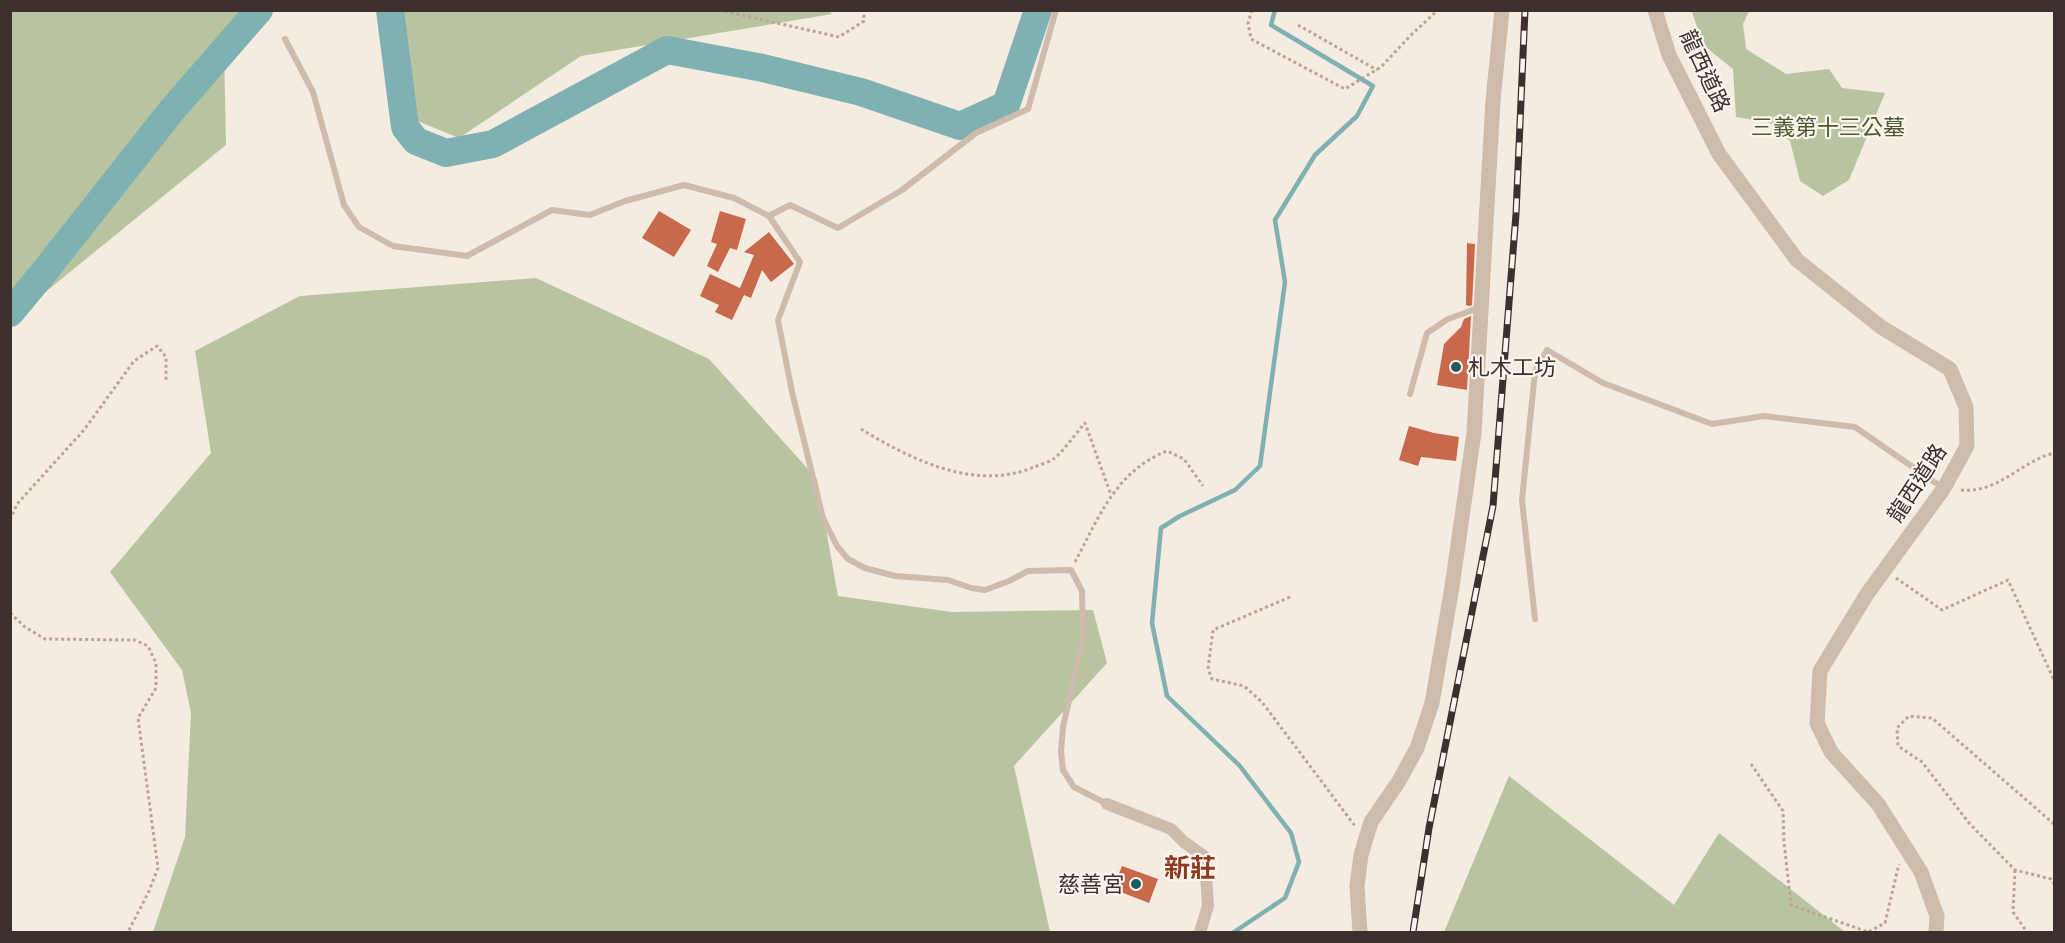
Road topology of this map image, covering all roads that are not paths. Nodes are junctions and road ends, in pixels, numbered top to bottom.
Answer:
1 (1056, 10) edge
2 (1502, 10) edge
3 (1655, 10) edge
4 (285, 39) dead end
5 (769, 216) junction
6 (1481, 307) junction
7 (1410, 394) dead end
8 (1944, 488) junction
9 (1535, 619) dead end
10 (1107, 804) joint
11 (1200, 933) edge
12 (1360, 933) edge
13 (1936, 933) edge

1 - 5 lane
2 - 6 street
3 - 8 street, 龍西道路
4 - 5 lane
5 - 10 lane
6 - 7 lane
6 - 12 street
8 - 9 lane
8 - 13 street, 龍西道路
10 - 11 street

